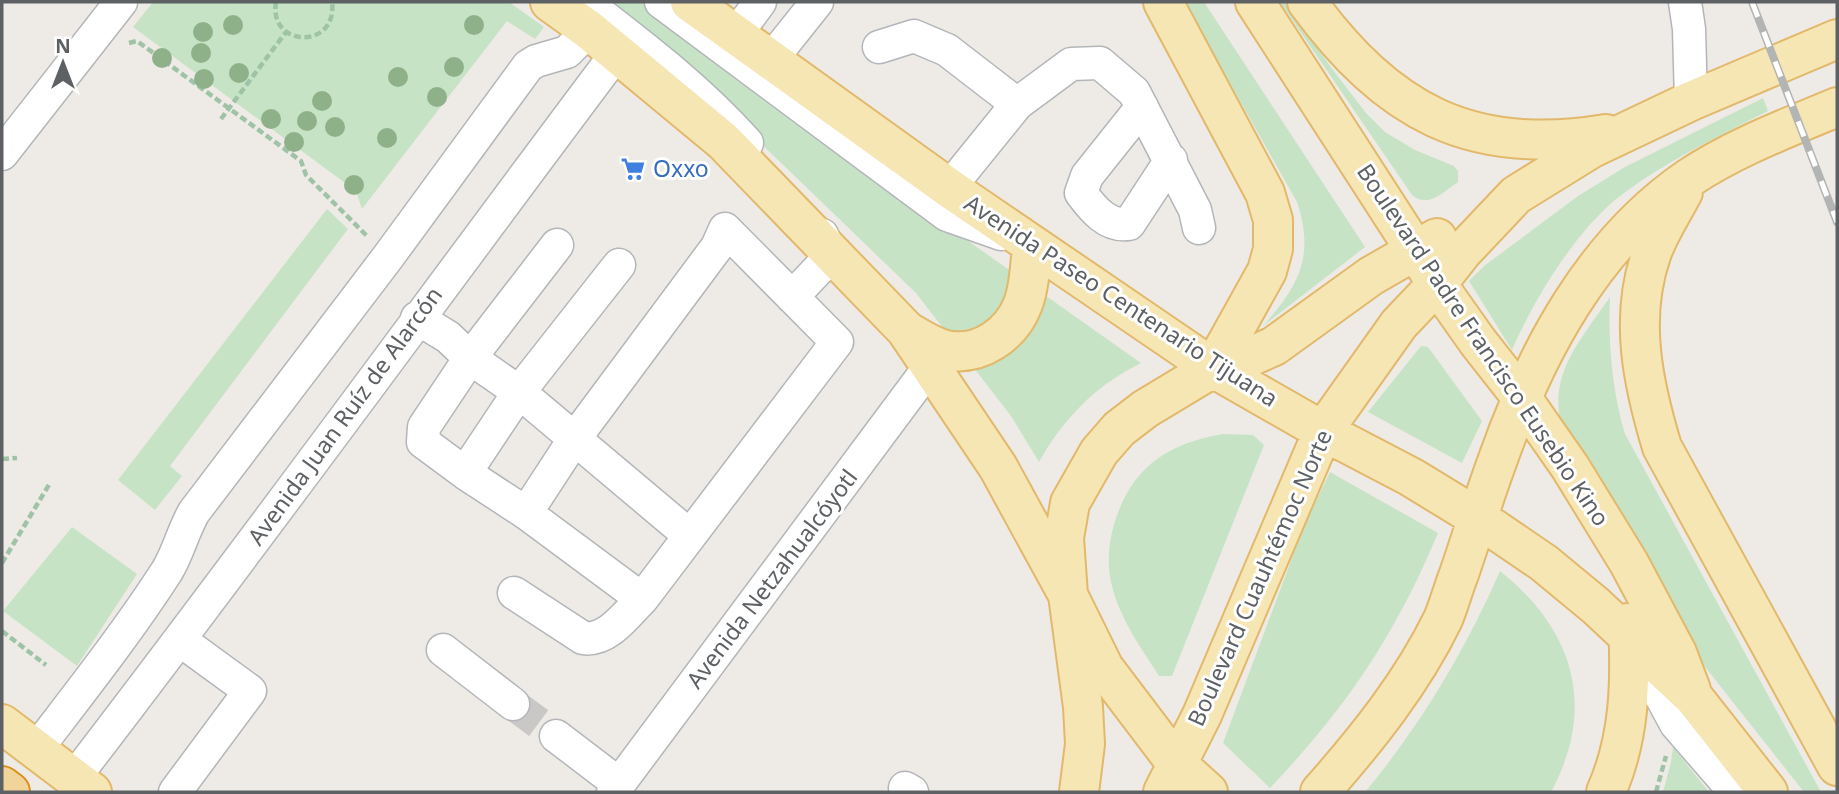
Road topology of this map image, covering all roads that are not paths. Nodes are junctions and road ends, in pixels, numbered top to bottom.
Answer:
1 (121, 2) edge
2 (550, 2) edge
3 (661, 2) edge
4 (690, 2) edge
5 (760, 2) edge
6 (817, 2) edge
7 (1163, 2) edge
8 (1255, 2) edge
9 (1307, 2) edge
10 (1685, 2) edge
11 (597, 29) edge
12 (736, 36) junction
13 (1837, 39) edge
14 (879, 47) dead end
15 (770, 61) junction
16 (1691, 101) junction
17 (1017, 104) junction
18 (1142, 107) junction
19 (1837, 107) edge
20 (1629, 130) junction
21 (2, 154) edge
22 (1171, 160) junction
23 (1690, 178) junction
24 (949, 188) junction
25 (1516, 195) junction
26 (1199, 228) dead end
27 (557, 245) dead end
28 (1032, 245) junction
29 (1416, 249) junction
30 (832, 255) junction
31 (619, 265) dead end
32 (1437, 284) junction
33 (792, 297) junction
34 (417, 318) junction
35 (906, 330) junction
36 (470, 358) junction
37 (931, 365) junction
38 (1213, 368) junction
39 (519, 392) junction
40 (1522, 398) junction
41 (1323, 431) junction
42 (575, 438) junction
43 (465, 473) junction
44 (526, 513) junction
45 (1478, 518) junction
46 (689, 535) junction
47 (1618, 545) junction
48 (514, 593) dead end
49 (1068, 595) junction
50 (642, 599) junction
51 (1629, 637) junction
52 (180, 640) junction
53 (443, 650) dead end
54 (1694, 698) junction
55 (513, 704) tunnel mouth
56 (2, 724) edge
57 (556, 736) tunnel mouth
58 (36, 750) junction
59 (1837, 766) edge
60 (1170, 778) edge
61 (83, 785) edge
62 (2, 786) edge
63 (616, 788) edge
64 (10, 792) edge
65 (175, 792) edge
66 (1079, 792) edge
67 (1208, 792) edge
68 (1320, 792) edge
69 (1606, 792) edge
70 (1735, 792) edge
71 (1768, 792) edge

1 - 21 street
2 - 11 main road
3 - 28 street
4 - 12 main road, Avenida Paseo Centenario Tijuana
5 - 12 street
6 - 15 street
7 - 38 main road
8 - 29 main road, Boulevard Padre Francisco Eusebio Kino
9 - 20 main road
10 - 16 street
11 - 30 main road
11 - 30 street
11 - 34 street, Avenida Juan Ruíz de Alarcón
11 - 58 street
12 - 15 main road, Avenida Paseo Centenario Tijuana
13 - 16 main road, Boulevard Cuauhtémoc Norte
14 - 17 street
15 - 24 main road, Avenida Paseo Centenario Tijuana
16 - 20 main road, Boulevard Cuauhtémoc Norte
17 - 18 street
17 - 24 street
18 - 22 street
18 - 22 street
19 - 23 main road
20 - 25 main road, Boulevard Cuauhtémoc Norte
22 - 26 street
23 - 40 main road
23 - 59 main road
24 - 28 main road, Avenida Paseo Centenario Tijuana
25 - 29 main road
25 - 32 main road, Boulevard Cuauhtémoc Norte
27 - 36 street
28 - 35 main road
28 - 38 main road, Avenida Paseo Centenario Tijuana
29 - 32 main road, Boulevard Padre Francisco Eusebio Kino
29 - 38 main road
30 - 33 street
30 - 35 main road
31 - 39 street
32 - 40 main road, Boulevard Padre Francisco Eusebio Kino
32 - 41 main road, Boulevard Cuauhtémoc Norte
33 - 42 street
33 - 46 street
34 - 36 street
34 - 52 street, Avenida Juan Ruíz de Alarcón
35 - 37 main road
36 - 39 street
36 - 43 street
37 - 49 main road
37 - 63 street, Avenida Netzahualcóyotl
38 - 41 main road, Avenida Paseo Centenario Tijuana
38 - 49 main road
39 - 42 street
39 - 43 street
40 - 45 main road
40 - 47 main road, Boulevard Padre Francisco Eusebio Kino
41 - 45 main road, Avenida Paseo Centenario Tijuana
41 - 60 main road, Boulevard Cuauhtémoc Norte
42 - 44 street
42 - 46 street
43 - 44 street
44 - 50 street
45 - 51 main road, Avenida Paseo Centenario Tijuana
45 - 68 main road
46 - 50 street
47 - 51 main road
47 - 54 main road, Boulevard Padre Francisco Eusebio Kino
48 - 50 street
49 - 60 main road
49 - 66 main road
51 - 54 main road, Avenida Paseo Centenario Tijuana
51 - 69 main road
51 - 70 street
52 - 61 street, Avenida Juan Ruíz de Alarcón
52 - 65 street
53 - 55 street
54 - 71 main road, Avenida Paseo Centenario Tijuana
56 - 58 main road
57 - 63 street
58 - 61 main road
60 - 67 main road
62 - 64 highway

